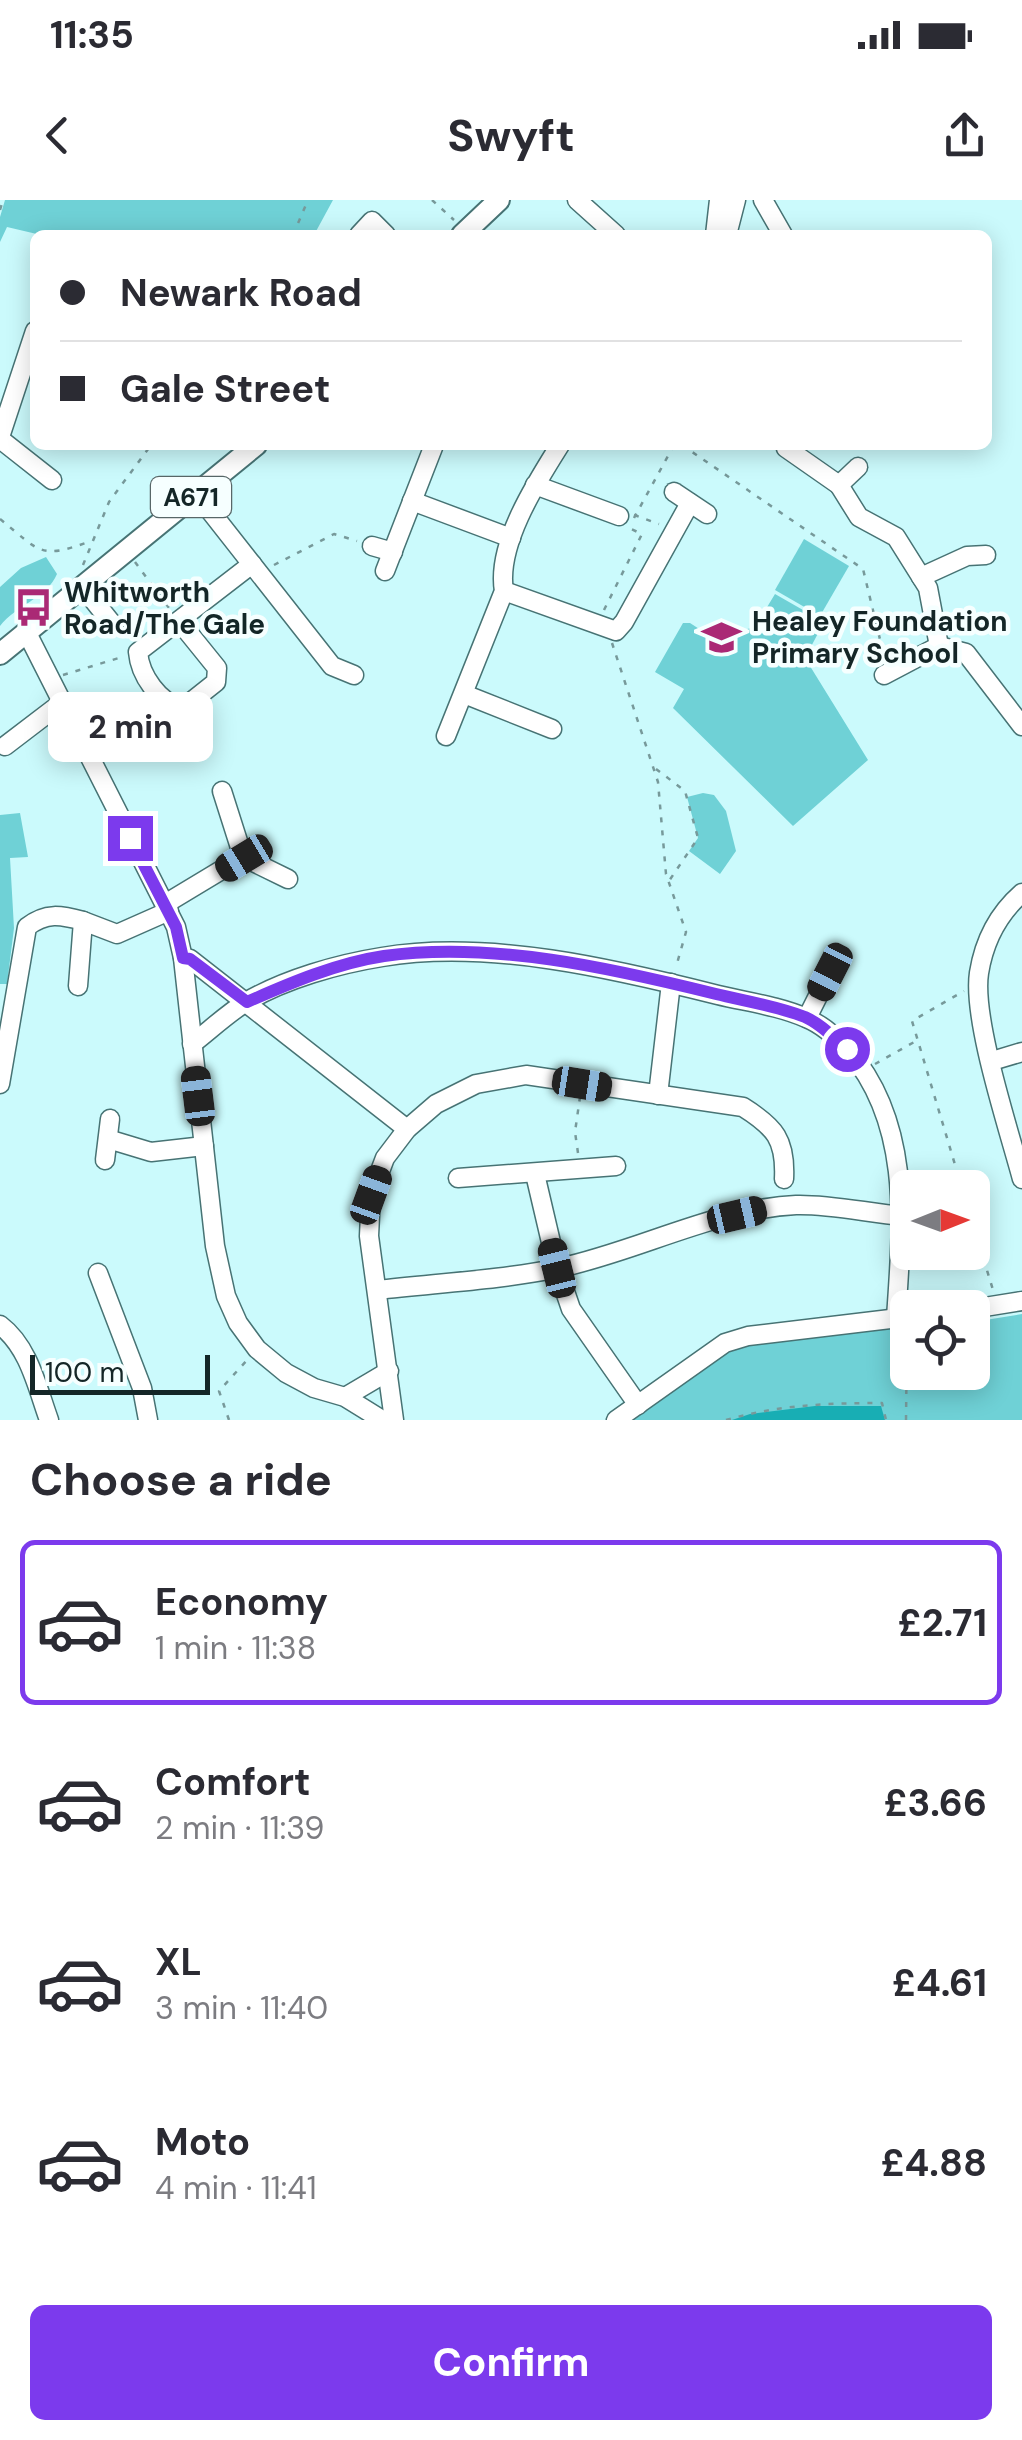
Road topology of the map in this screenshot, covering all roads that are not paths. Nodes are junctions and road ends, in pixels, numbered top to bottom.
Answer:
1 (498, 200) edge
2 (577, 200) edge
3 (719, 200) edge
4 (736, 200) edge
5 (763, 200) edge
6 (364, 230) edge
7 (381, 230) edge
8 (467, 230) edge
9 (610, 230) edge
10 (716, 230) edge
11 (728, 230) edge
12 (779, 230) edge
13 (30, 362) edge
14 (0, 438) edge
15 (250, 450) edge
16 (432, 450) edge
17 (557, 450) edge
18 (789, 450) edge
19 (858, 467) dead end
20 (52, 480) dead end
21 (535, 485) junction
22 (839, 485) junction
23 (674, 492) dead end
24 (196, 493) junction
25 (412, 501) junction
26 (690, 503) junction
27 (707, 514) dead end
28 (627, 516) road end
29 (512, 538) junction
30 (372, 546) road end
31 (393, 552) junction
32 (986, 554) dead end
33 (252, 564) junction
34 (386, 572) dead end
35 (83, 576) junction
36 (922, 577) junction
37 (504, 591) junction
38 (179, 621) junction
39 (114, 626) dead end
40 (26, 631) junction
41 (939, 646) junction
42 (0, 654) edge
43 (886, 673) road end
44 (354, 676) dead end
45 (464, 694) junction
46 (60, 704) junction
47 (1022, 726) edge
48 (552, 729) dead end
49 (446, 736) dead end
50 (5, 746) dead end
51 (222, 791) dead end
52 (244, 858) junction
53 (288, 878) dead end
54 (1022, 893) edge
55 (167, 908) junction
56 (83, 921) junction
57 (183, 958) junction
58 (830, 972) dead end
59 (672, 983) junction
60 (78, 986) dead end
61 (247, 1002) junction
62 (807, 1018) junction
63 (192, 1044) junction
64 (1022, 1052) edge
65 (992, 1061) junction
66 (0, 1084) edge
67 (658, 1095) junction
68 (110, 1119) dead end
69 (407, 1130) junction
70 (108, 1139) junction
71 (204, 1146) junction
72 (105, 1160) dead end
73 (616, 1166) dead end
74 (899, 1170) edge
75 (535, 1174) junction
76 (458, 1178) dead end
77 (784, 1179) junction
78 (1022, 1179) edge
79 (799, 1205) junction
80 (764, 1209) junction
81 (890, 1215) edge
82 (557, 1268) junction
83 (98, 1273) dead end
84 (377, 1290) junction
85 (1022, 1302) edge
86 (990, 1307) edge
87 (890, 1323) edge
88 (0, 1325) edge
89 (389, 1371) junction
90 (345, 1398) junction
91 (638, 1405) junction
92 (49, 1420) edge
93 (148, 1420) edge
94 (382, 1420) edge
95 (394, 1420) edge
96 (616, 1420) edge

1 - 8 main road
2 - 9 street
3 - 10 street
4 - 11 street
5 - 12 street
6 - 7 street
13 - 14 street
14 - 20 street
15 - 24 main road, A671
16 - 25 street
17 - 21 street
18 - 22 street
19 - 22 street
21 - 28 street
21 - 29 street
22 - 36 street
23 - 26 street
24 - 33 street
24 - 35 main road, A671
25 - 29 street
25 - 31 street
26 - 27 street
26 - 37 street
29 - 37 street
30 - 31 street
31 - 34 street
32 - 36 street
33 - 38 street
33 - 44 street
35 - 39 street
35 - 40 main road, A671
36 - 41 street
37 - 45 street
38 - 38 street
40 - 42 main road, A671
40 - 46 street
41 - 43 street
41 - 47 street
45 - 48 street
45 - 49 street
46 - 50 street
46 - 55 street
51 - 52 street
52 - 53 street
52 - 55 street
54 - 65 street
55 - 56 street
55 - 57 street
56 - 60 street
56 - 66 street
57 - 61 street
57 - 63 street
58 - 62 street
59 - 61 street
59 - 62 street
59 - 67 street
61 - 63 street
61 - 69 street
62 - 74 street
63 - 71 street
64 - 65 street
65 - 78 street
67 - 69 street
67 - 77 street
68 - 70 street
69 - 84 street
70 - 71 street
70 - 72 street
71 - 90 street
73 - 75 street
75 - 76 street
75 - 82 street
77 - 79 street
77 - 80 street
79 - 80 street
79 - 81 street
80 - 82 street
82 - 84 street
82 - 91 street
83 - 93 street
84 - 89 street
85 - 86 street
87 - 91 street
88 - 92 street
89 - 90 street
89 - 95 street
90 - 94 street
91 - 96 street

